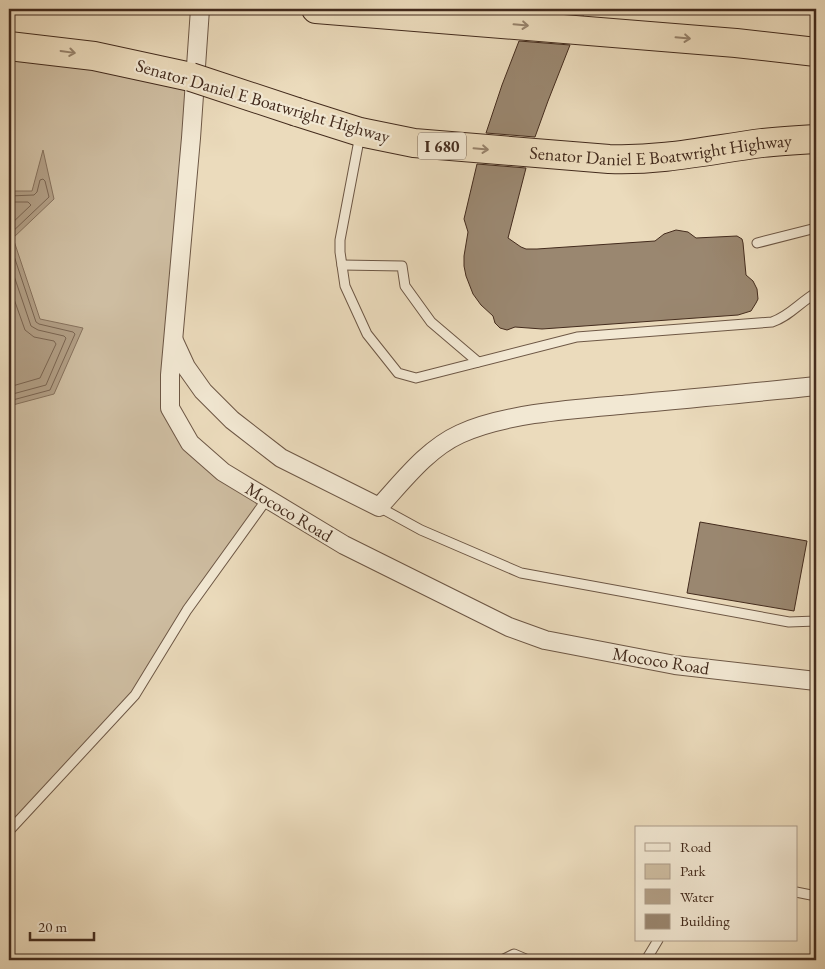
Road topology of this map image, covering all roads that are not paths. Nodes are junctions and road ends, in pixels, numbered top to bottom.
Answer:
1 (200, 9) edge
2 (316, 9) edge
3 (9, 46) edge
4 (816, 52) edge
5 (360, 132) junction
6 (816, 139) edge
7 (816, 228) edge
8 (757, 243) dead end
9 (342, 266) junction
10 (816, 293) edge
11 (174, 340) junction
12 (478, 362) junction
13 (816, 386) edge
14 (268, 499) junction
15 (378, 507) junction
16 (816, 621) edge
17 (816, 681) edge
18 (9, 831) edge
19 (798, 892) edge
20 (816, 896) edge
21 (657, 942) edge
22 (502, 960) edge
23 (528, 960) edge
24 (646, 960) edge

1 - 11 street, Mococo Road
2 -> 4 highway
3 -> 5 highway, Senator Daniel E Boatwright Highway / I 680, bridge
5 -> 6 highway, Senator Daniel E Boatwright Highway / I 680
5 - 9 lane
7 - 8 lane
9 - 12 lane
9 - 12 lane
10 - 12 lane
11 - 14 street, Mococo Road
11 - 15 street
13 - 15 street
14 - 17 street, Mococo Road
14 - 18 lane
15 - 16 lane
19 - 20 lane
21 - 24 lane
22 - 23 lane

